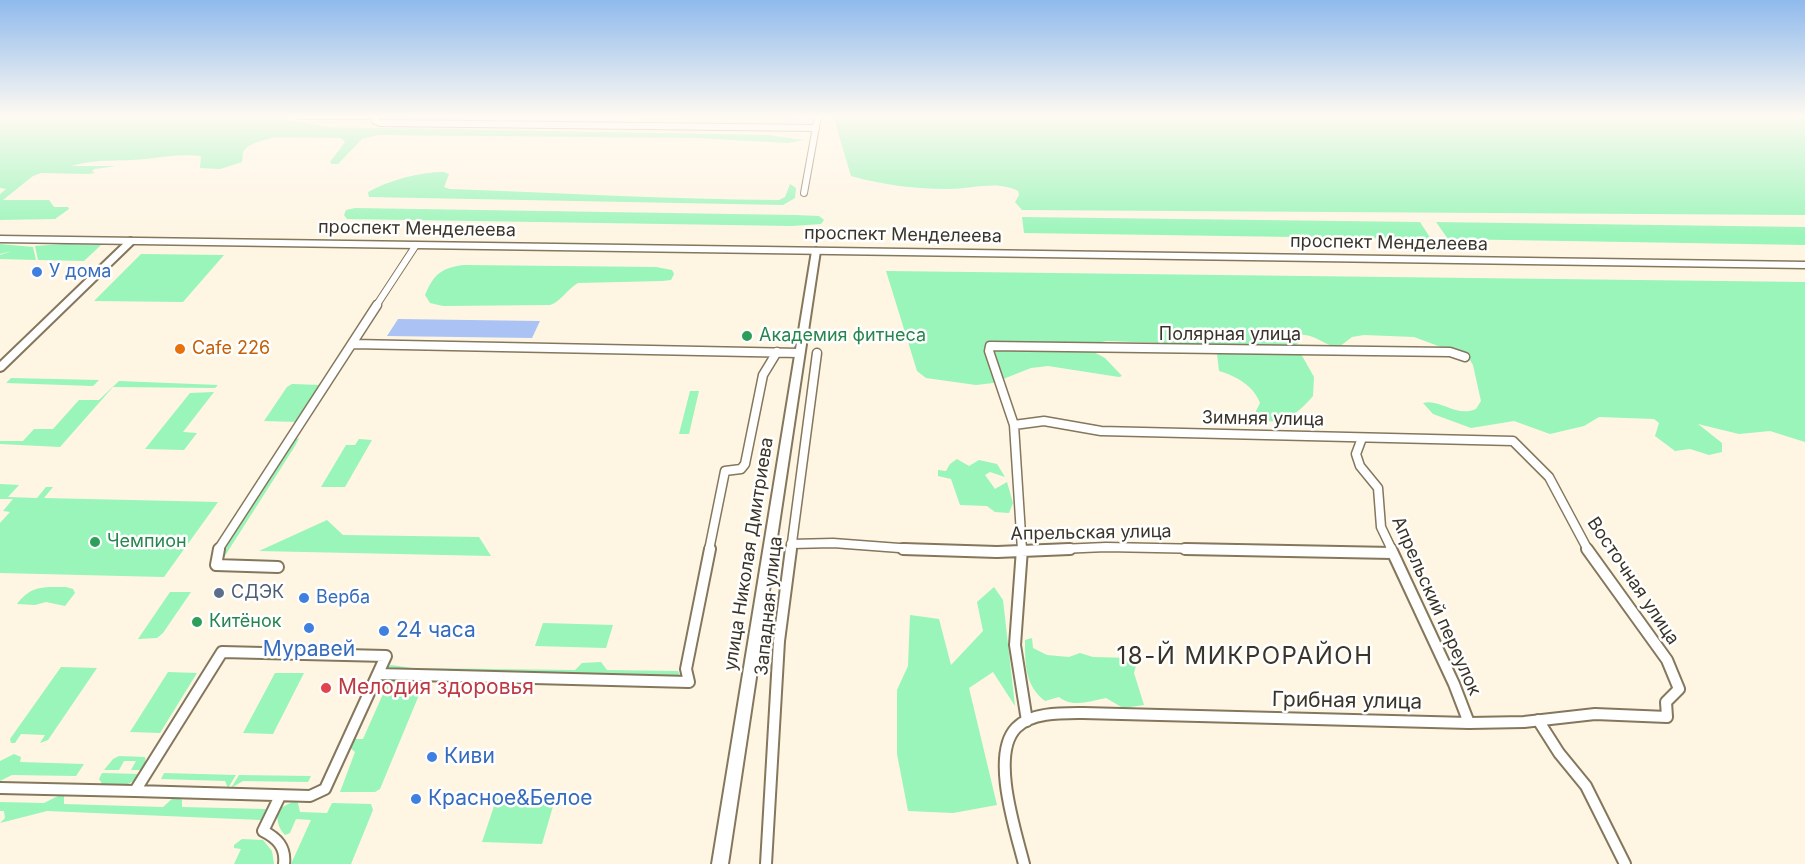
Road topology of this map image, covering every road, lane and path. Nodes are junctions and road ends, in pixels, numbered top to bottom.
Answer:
1 (811, 156) edge
2 (804, 193) dead end
3 (0, 232) edge
4 (134, 238) junction
5 (0, 239) edge
6 (254, 239) junction
7 (416, 245) junction
8 (816, 251) junction
9 (1444, 256) junction
10 (1805, 258) edge
11 (1805, 265) edge
12 (353, 344) junction
13 (777, 352) junction
14 (799, 353) junction
15 (817, 353) dead end
16 (1465, 357) dead end
17 (0, 368) edge
18 (1014, 425) junction
19 (1362, 438) junction
20 (1513, 441) joint
21 (791, 544) junction
22 (1022, 550) junction
23 (1392, 553) junction
24 (278, 567) dead end
25 (378, 674) junction
26 (1667, 717) joint
27 (1538, 720) junction
28 (1027, 722) junction
29 (1469, 723) junction
30 (0, 788) edge
31 (135, 792) junction
32 (280, 796) junction
33 (284, 864) edge
34 (720, 864) edge
35 (766, 864) edge
36 (1024, 864) edge
37 (1625, 864) edge

1 - 2 street
3 - 4 main road, проспект Менделеева
4 - 5 main road, проспект Менделеева
4 - 6 main road, проспект Менделеева
4 - 17 main road
6 - 7 main road, проспект Менделеева
6 - 9 main road, проспект Менделеева
7 - 8 main road, проспект Менделеева
7 - 12 street
8 - 9 main road, проспект Менделеева
8 - 14 main road, улица Николая Дмитриева
9 - 10 main road, проспект Менделеева
9 - 11 main road, проспект Менделеева
12 - 13 street
12 - 24 street
13 - 14 street
13 - 25 street
14 - 34 main road, улица Николая Дмитриева
15 - 21 street, Западная улица
16 - 18 street, Полярная улица
18 - 19 street, Зимняя улица
18 - 22 street
19 - 20 street, Зимняя улица
19 - 23 street, Апрельский переулок
20 - 26 street, Восточная улица
21 - 22 street, Апрельская улица
21 - 35 street, Западная улица
22 - 23 street, Апрельская улица
22 - 28 street
23 - 29 street, Апрельский переулок
25 - 31 street
25 - 32 street
26 - 27 street, Грибная улица
27 - 29 street, Грибная улица
27 - 37 street
28 - 29 street, Грибная улица
28 - 36 street
30 - 31 street
31 - 32 street
32 - 33 street

